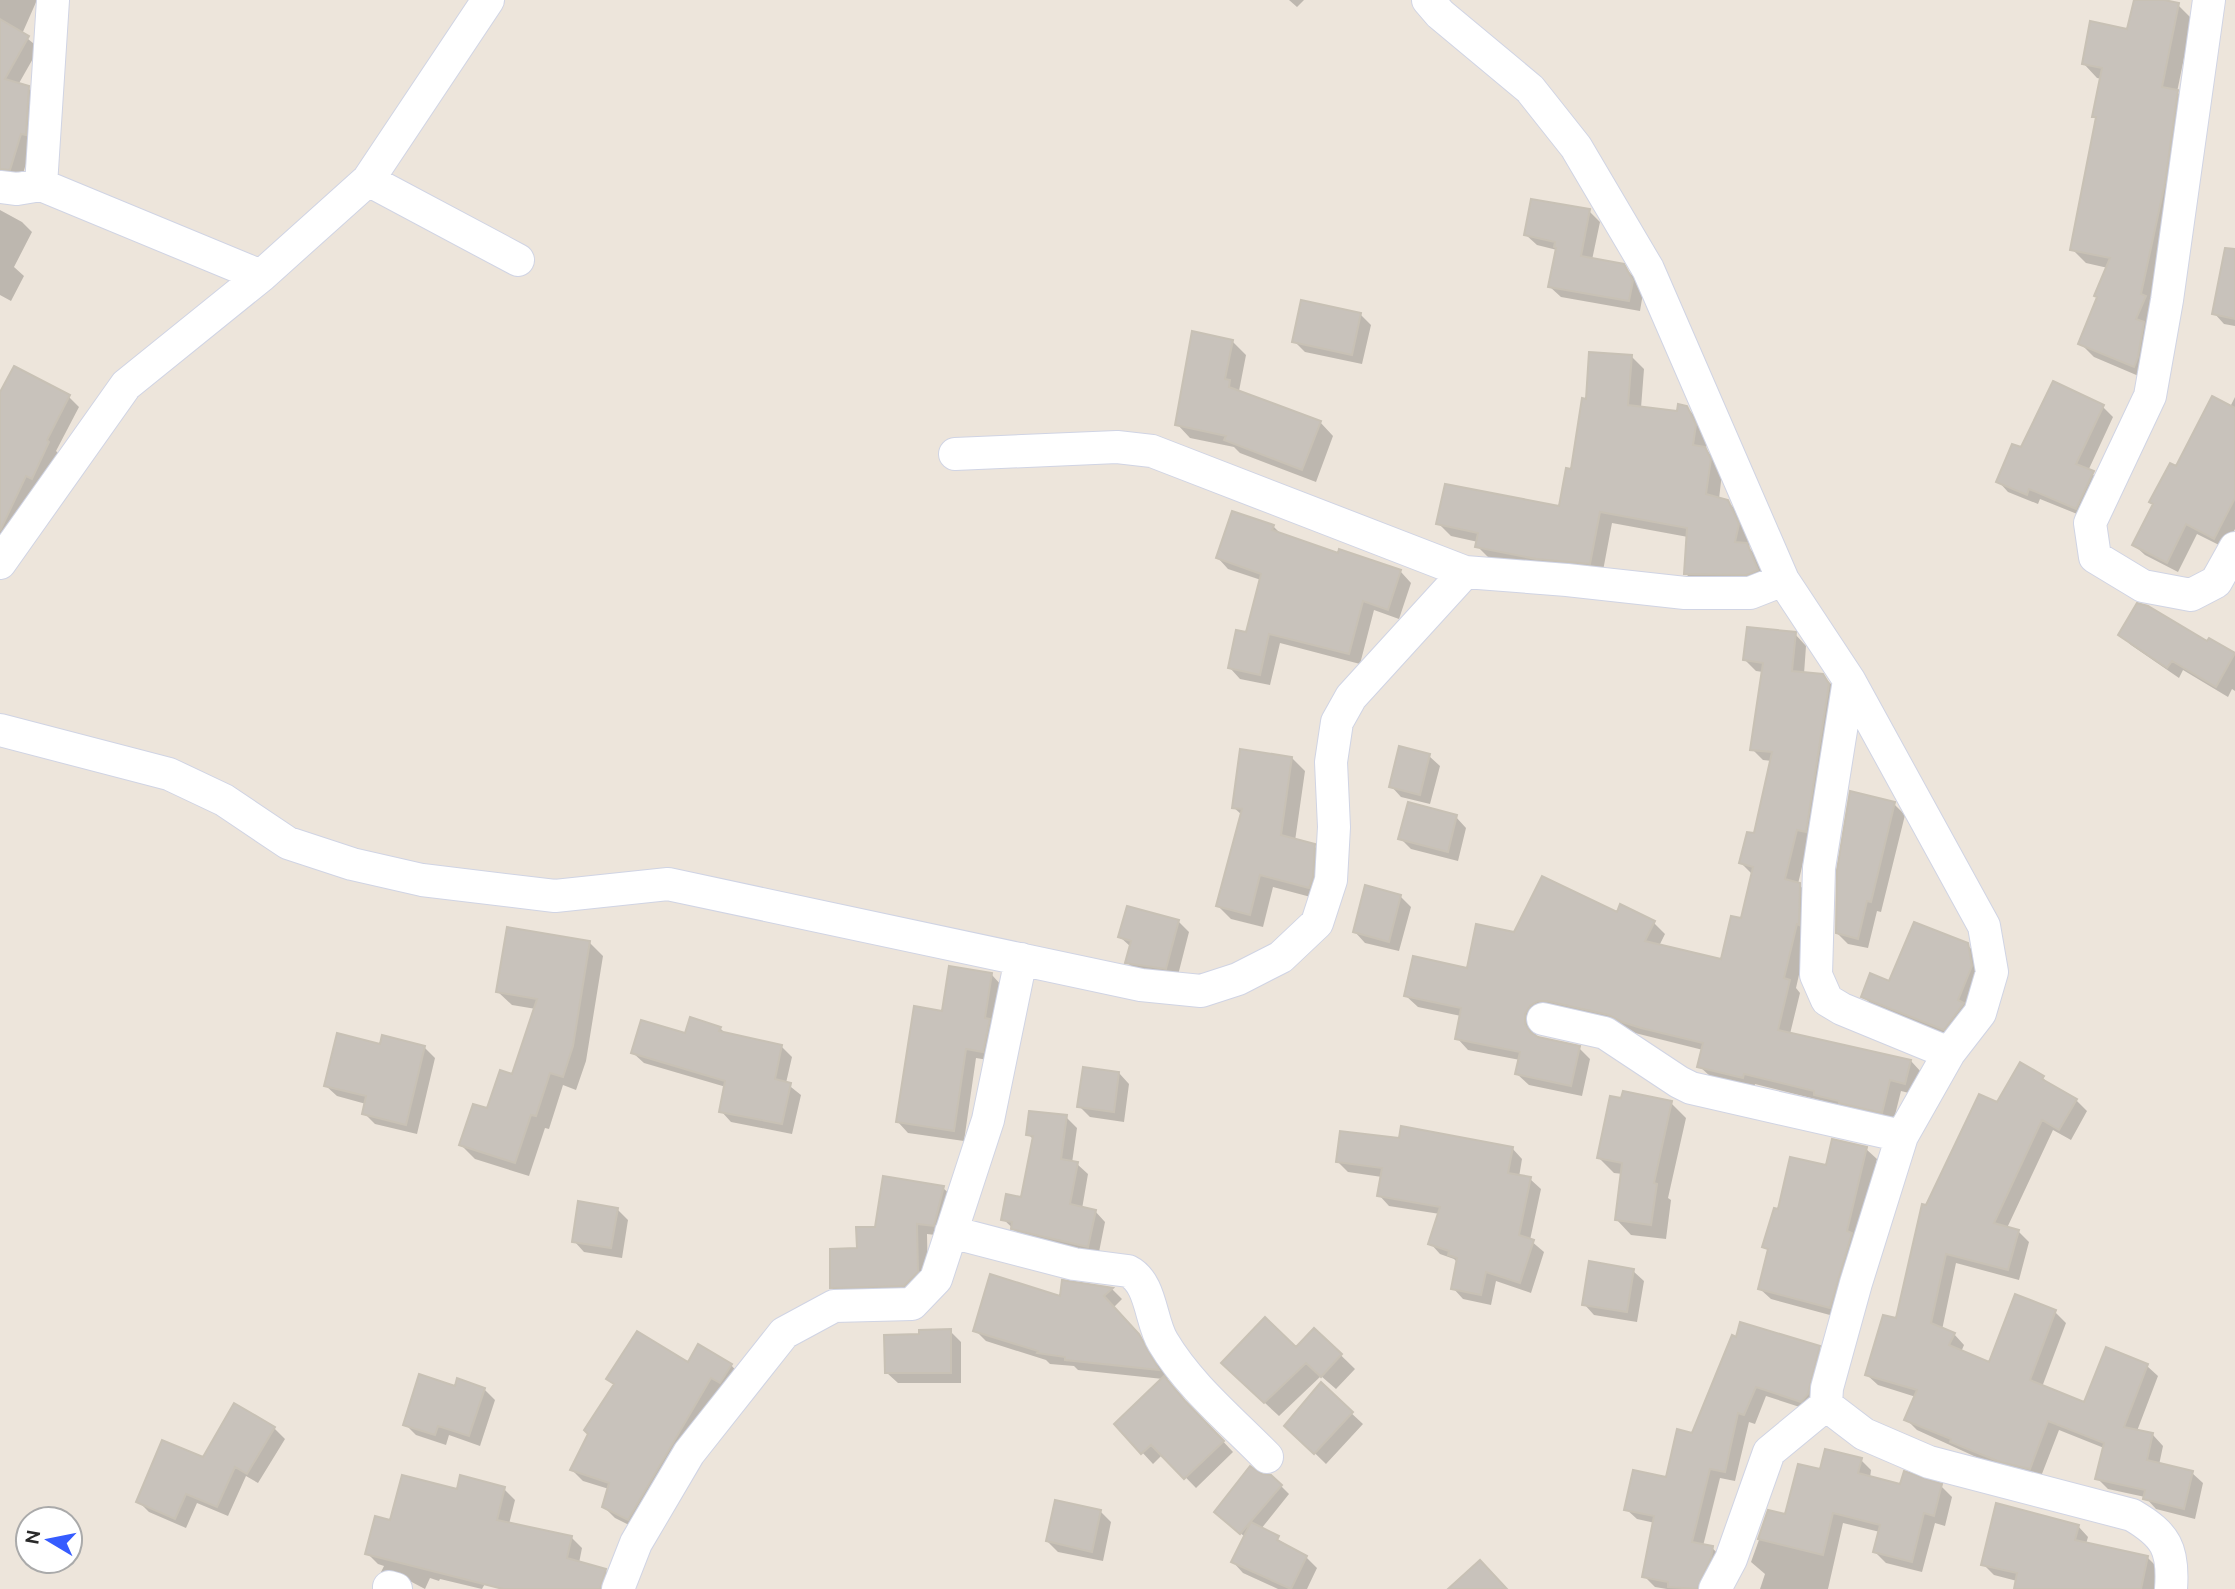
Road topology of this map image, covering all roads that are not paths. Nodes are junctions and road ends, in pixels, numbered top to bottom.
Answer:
1 (53, 0) edge
2 (488, 0) edge
3 (1428, 0) edge
4 (2209, 0) edge
5 (368, 180) junction
6 (41, 185) junction
7 (0, 187) edge
8 (518, 260) dead end
9 (261, 276) junction
10 (955, 454) dead end
11 (2235, 548) edge
12 (0, 563) edge
13 (1465, 572) junction
14 (1783, 580) junction
15 (2226, 587) edge
16 (1849, 680) junction
17 (0, 730) edge
18 (1021, 959) junction
19 (1544, 1019) dead end
20 (1949, 1053) junction
21 (1902, 1136) junction
22 (951, 1232) junction
23 (1826, 1405) junction
24 (1267, 1457) dead end
25 (618, 1589) edge
26 (1715, 1589) edge
27 (2171, 1589) edge

1 - 6 street
2 - 5 street
3 - 14 street
4 - 15 street
5 - 8 street
5 - 9 street
6 - 7 street
6 - 9 street
9 - 12 street
10 - 13 street
11 - 15 street
13 - 14 street
13 - 18 street
14 - 16 street
16 - 20 street
16 - 20 street
17 - 18 street
18 - 22 street
19 - 21 street
20 - 21 street
21 - 23 street
22 - 24 street
22 - 25 street
23 - 26 street
23 - 27 street

